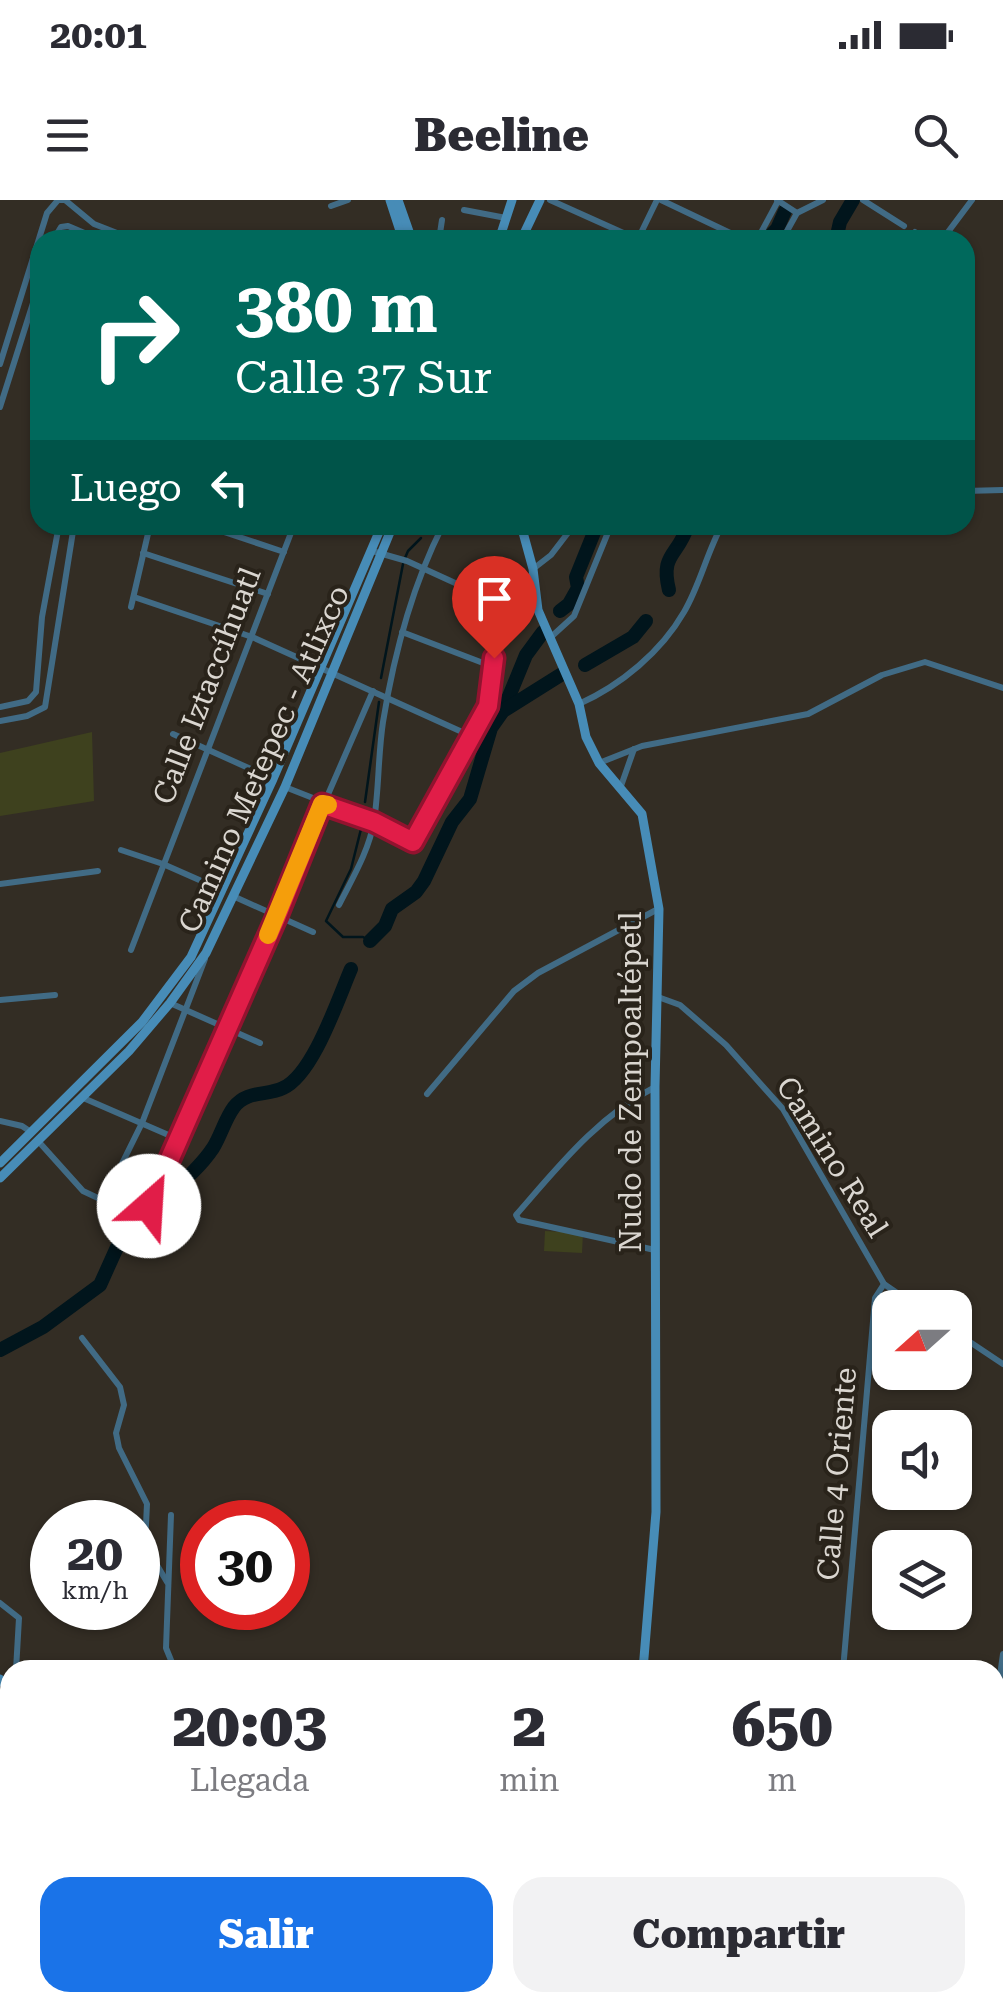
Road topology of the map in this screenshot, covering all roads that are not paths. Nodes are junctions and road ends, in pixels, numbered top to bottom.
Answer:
1 (59, 200) edge
2 (348, 200) edge
3 (390, 200) edge
4 (398, 200) edge
5 (512, 200) edge
6 (540, 200) edge
7 (550, 200) edge
8 (659, 200) edge
9 (778, 200) edge
10 (823, 200) edge
11 (972, 200) edge
12 (865, 202) edge
13 (331, 206) dead end
14 (464, 210) dead end
15 (797, 213) junction
16 (506, 218) junction
17 (442, 220) dead end
18 (904, 226) dead end
19 (108, 229) edge
20 (42, 230) edge
21 (400, 230) edge
22 (408, 230) edge
23 (440, 230) edge
24 (502, 230) edge
25 (526, 230) edge
26 (616, 230) edge
27 (643, 230) edge
28 (724, 230) edge
29 (763, 230) edge
30 (788, 230) edge
31 (950, 230) edge
32 (30, 267) edge
33 (30, 312) edge
34 (8, 338) junction
35 (20, 342) junction
36 (0, 364) edge
37 (0, 407) edge
38 (1003, 490) edge
39 (975, 491) edge
40 (57, 535) joint
41 (72, 535) joint
42 (148, 535) edge
43 (233, 535) edge
44 (290, 535) edge
45 (380, 535) edge
46 (388, 535) edge
47 (438, 535) edge
48 (524, 535) edge
49 (566, 535) edge
50 (606, 535) edge
51 (718, 535) edge
52 (284, 552) junction
53 (143, 553) junction
54 (377, 553) junction
55 (422, 568) junction
56 (503, 568) dead end
57 (533, 569) junction
58 (268, 594) junction
59 (134, 597) junction
60 (491, 598) junction
61 (131, 607) dead end
62 (402, 632) junction
63 (252, 637) junction
64 (551, 638) junction
65 (491, 666) junction
66 (327, 671) junction
67 (1003, 688) edge
68 (374, 691) junction
69 (387, 700) junction
70 (579, 704) junction
71 (0, 707) edge
72 (0, 721) edge
73 (173, 734) dead end
74 (471, 736) junction
75 (634, 749) junction
76 (206, 750) junction
77 (598, 763) junction
78 (274, 780) junction
79 (621, 786) junction
80 (285, 787) junction
81 (322, 804) junction
82 (374, 822) junction
83 (121, 850) dead end
84 (162, 864) junction
85 (98, 871) dead end
86 (0, 884) edge
87 (223, 890) junction
88 (235, 897) junction
89 (339, 906) dead end
90 (659, 908) junction
91 (277, 916) junction
92 (313, 932) dead end
93 (132, 950) dead end
94 (206, 953) junction
95 (55, 995) dead end
96 (658, 996) junction
97 (0, 1000) edge
98 (170, 1003) junction
99 (187, 1010) junction
100 (227, 1029) junction
101 (260, 1043) dead end
102 (655, 1087) junction
103 (427, 1094) dead end
104 (81, 1097) junction
105 (0, 1121) edge
106 (142, 1124) junction
107 (32, 1132) junction
108 (180, 1140) junction
109 (41, 1144) junction
110 (0, 1163) edge
111 (0, 1178) edge
112 (149, 1206) dead end
113 (654, 1250) junction
114 (884, 1284) junction
115 (893, 1290) edge
116 (82, 1338) dead end
117 (972, 1343) edge
118 (1003, 1364) edge
119 (171, 1515) dead end
120 (166, 1582) junction
121 (0, 1603) edge
122 (16, 1660) edge
123 (171, 1660) edge
124 (644, 1660) edge
125 (844, 1660) edge

1 - 19 street
1 - 20 street
2 - 13 street
3 - 21 main road
4 - 22 main road
5 - 16 main road
6 - 25 main road
7 - 26 street
8 - 27 street
8 - 28 street
9 - 15 street
9 - 29 street
10 - 15 street
11 - 31 street
12 - 18 street
14 - 16 street
15 - 30 street
16 - 24 main road
17 - 23 street
32 - 34 street
33 - 35 street
34 - 35 street
34 - 36 street
35 - 37 street
38 - 39 street
40 - 41 street
40 - 71 street
41 - 72 street
42 - 53 street
43 - 52 street
44 - 52 street, Calle Iztaccíhuatl
45 - 54 main road
46 - 54 main road, Camino Metepec - Atlixco
47 - 55 street
48 - 57 main road, Nudo de Zempoaltépetl
49 - 57 street
50 - 64 street
51 - 70 street
52 - 58 street, Calle Iztaccíhuatl
53 - 58 street
53 - 59 street
54 - 55 street
54 - 66 main road, Camino Metepec - Atlixco
55 - 60 street
55 - 62 street
56 - 60 street
57 - 64 main road, Nudo de Zempoaltépetl
58 - 63 street, Calle Iztaccíhuatl
59 - 61 street
59 - 63 street
60 - 65 street
62 - 65 street
62 - 69 street
63 - 66 street
63 - 76 street, Calle Iztaccíhuatl
64 - 70 main road, Nudo de Zempoaltépetl
65 - 74 street
66 - 68 street
66 - 78 main road
66 - 80 main road, Camino Metepec - Atlixco
67 - 75 street
68 - 69 street
68 - 81 street
69 - 74 street
69 - 82 street
70 - 77 main road, Nudo de Zempoaltépetl
73 - 76 street
74 - 82 street
75 - 77 street
75 - 79 street
76 - 78 street
76 - 84 street, Calle Iztaccíhuatl
77 - 79 main road, Nudo de Zempoaltépetl
78 - 87 main road
79 - 90 main road, Nudo de Zempoaltépetl
80 - 81 street
80 - 88 main road, Camino Metepec - Atlixco
81 - 82 street
81 - 91 street
82 - 89 street
83 - 84 street
84 - 87 street
84 - 93 street, Calle Iztaccíhuatl
85 - 86 street
87 - 107 main road
88 - 91 street
88 - 94 main road, Camino Metepec - Atlixco
90 - 96 main road, Nudo de Zempoaltépetl
90 - 103 street
91 - 92 street
91 - 100 street
94 - 98 main road, Camino Metepec - Atlixco
94 - 99 street
95 - 97 street
96 - 102 main road, Nudo de Zempoaltépetl
96 - 114 street, Camino Real
98 - 99 street
98 - 104 main road, Camino Metepec - Atlixco
99 - 100 street
99 - 106 street
100 - 101 street
100 - 108 street
102 - 113 main road, Nudo de Zempoaltépetl
102 - 113 street
104 - 106 street
104 - 109 main road, Camino Metepec - Atlixco
105 - 107 street
106 - 108 street
106 - 109 street
107 - 110 main road
108 - 112 street
109 - 111 main road, Camino Metepec - Atlixco
113 - 124 main road, Nudo de Zempoaltépetl
114 - 115 street, Camino Real
114 - 125 street, Calle 4 Oriente
116 - 120 street
117 - 118 street
119 - 120 street
120 - 123 street
121 - 122 street

